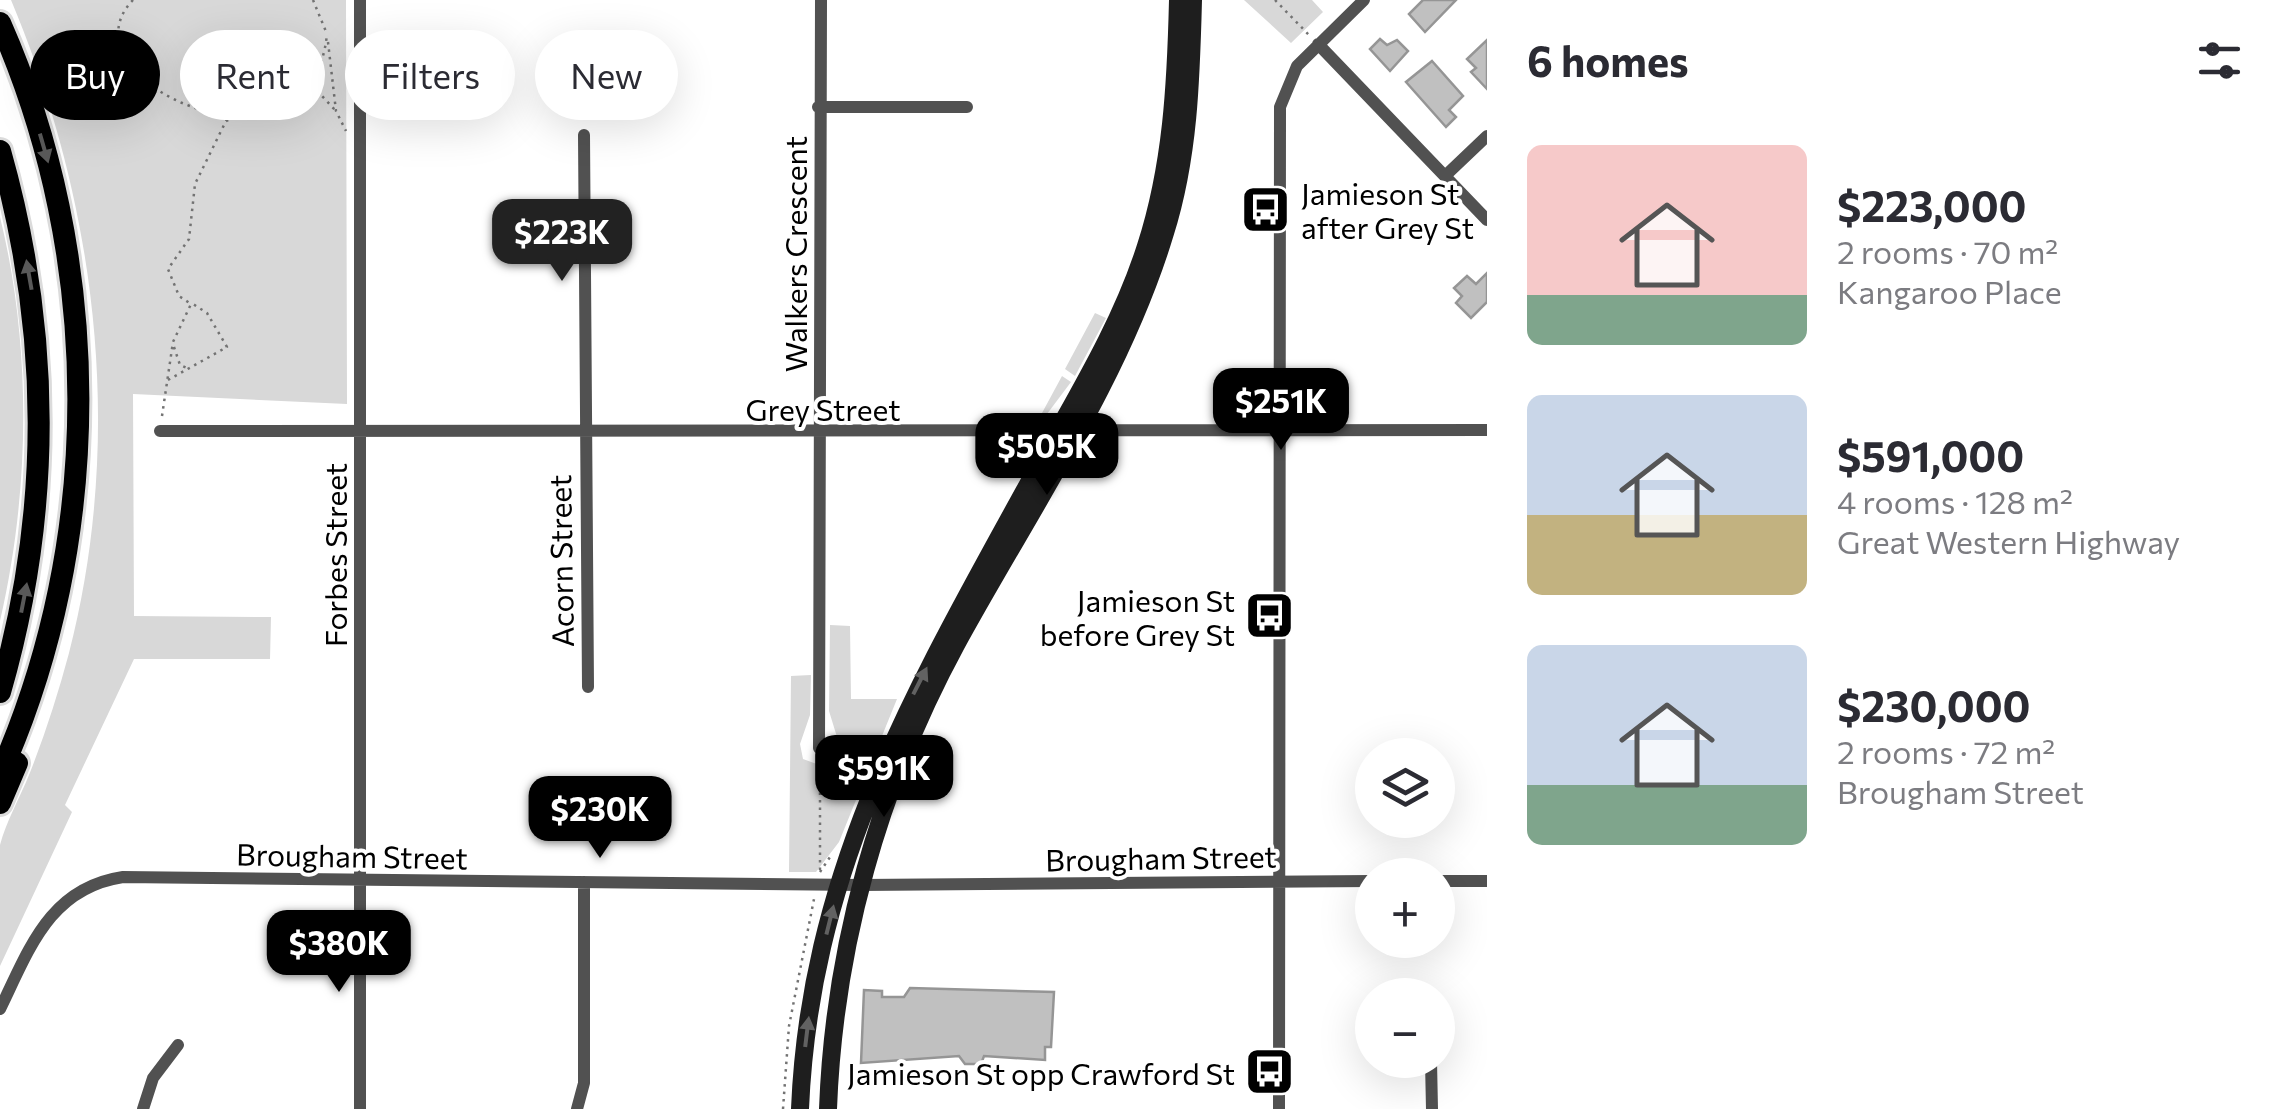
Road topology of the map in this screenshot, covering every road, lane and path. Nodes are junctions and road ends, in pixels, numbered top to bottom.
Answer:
1 (133, 0) edge
2 (313, 0) edge
3 (360, 0) edge
4 (821, 0) edge
5 (1178, 0) edge
6 (1194, 0) edge
7 (1275, 0) edge
8 (1364, 0) edge
9 (0, 23) edge
10 (328, 34) junction
11 (1318, 44) junction
12 (325, 48) edge
13 (325, 99) edge
14 (180, 101) edge
15 (818, 107) junction
16 (967, 108) dead end
17 (336, 112) junction
18 (229, 120) edge
19 (584, 135) dead end
20 (1487, 136) edge
21 (359, 148) junction
22 (0, 151) edge
23 (1445, 176) junction
24 (1487, 220) edge
25 (191, 304) junction
26 (173, 342) junction
27 (188, 369) junction
28 (168, 380) junction
29 (160, 430) joint
30 (1487, 430) edge
31 (1278, 431) junction
32 (359, 433) junction
33 (583, 433) junction
34 (1065, 433) junction
35 (819, 434) junction
36 (60, 586) junction
37 (588, 688) dead end
38 (0, 692) edge
39 (819, 748) joint
40 (0, 774) edge
41 (0, 803) edge
42 (820, 872) dead end
43 (1279, 881) junction
44 (1355, 881) edge
45 (1455, 881) edge
46 (1487, 881) edge
47 (360, 882) junction
48 (584, 882) junction
49 (839, 884) junction
50 (861, 885) junction
51 (0, 1010) edge
52 (178, 1045) dead end
53 (1431, 1078) edge
54 (143, 1109) edge
55 (360, 1109) edge
56 (577, 1109) edge
57 (800, 1109) edge
58 (828, 1109) edge
59 (1279, 1109) edge
60 (1432, 1109) edge

1 - 14 path
2 - 10 path
3 - 21 street, Forbes Street
4 - 15 street, Walkers Crescent
5 - 34 main road
6 - 34 main road
7 - 11 path
8 - 11 street
9 -> 36 highway
10 - 12 path
10 - 17 path
11 - 23 street
11 - 31 street
13 - 17 path
15 - 16 street
15 - 35 street, Walkers Crescent
17 - 21 path
18 - 25 path
19 - 33 street, Acorn Street
20 - 23 street
21 - 32 street, Forbes Street
38 -> 22 highway
23 - 24 street
25 - 26 path
25 - 27 path
26 - 27 path
26 - 28 path
27 - 28 path
28 - 29 path
29 - 32 street, Grey Street
30 - 31 street, Grey Street
31 - 34 street, Grey Street
31 - 43 street
32 - 33 street, Grey Street
32 - 47 street, Forbes Street
33 - 35 street, Grey Street
33 - 37 street, Acorn Street
34 - 35 street, Grey Street
49 -> 34 main road
34 - 50 main road
35 - 39 street, Walkers Crescent
36 - 40 highway
36 - 41 highway
39 - 42 path
43 - 44 street, Brougham Street
43 - 50 street, Brougham Street
43 - 59 street
45 - 46 street
47 - 48 street, Brougham Street
47 - 51 street, Brougham Street
47 - 55 street, Forbes Street
48 - 49 street, Brougham Street
48 - 56 street
49 - 50 street, Brougham Street
57 -> 49 main road
50 - 58 main road
52 - 54 street
53 - 60 street

